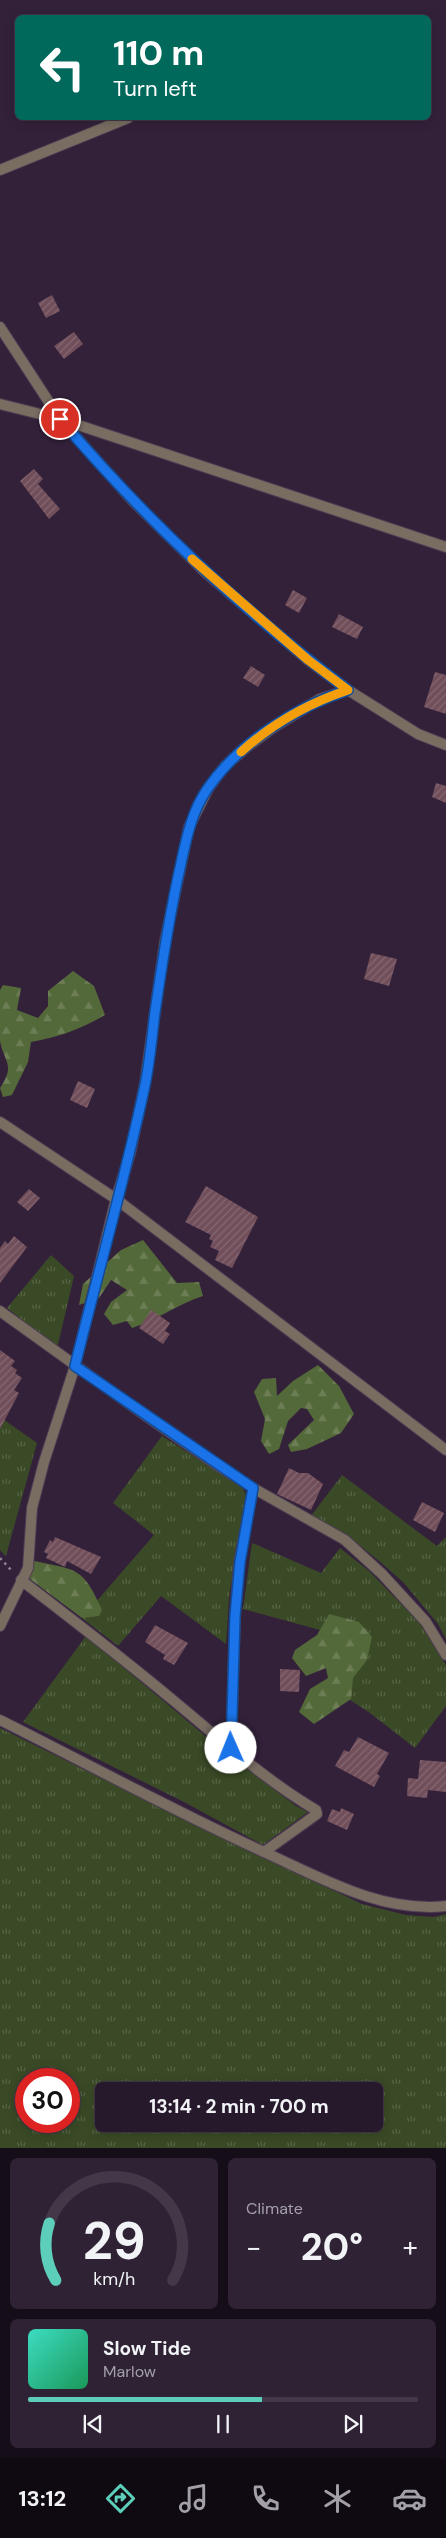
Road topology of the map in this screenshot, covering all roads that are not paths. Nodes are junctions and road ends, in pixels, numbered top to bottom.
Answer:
1 (123, 120) edge
2 (0, 170) edge
3 (0, 327) edge
4 (0, 404) edge
5 (60, 419) junction
6 (446, 547) edge
7 (348, 690) junction
8 (446, 745) edge
9 (0, 1122) edge
10 (116, 1199) junction
11 (0, 1311) edge
12 (75, 1366) junction
13 (446, 1450) edge
14 (253, 1488) junction
15 (21, 1580) junction
16 (0, 1626) edge
17 (446, 1655) edge
18 (0, 1720) edge
19 (231, 1748) junction
20 (264, 1852) junction
21 (446, 1906) edge

1 - 2 street
3 - 5 street
4 - 5 street
5 - 6 street
5 - 7 street
7 - 8 street
7 - 10 street
9 - 10 street
10 - 12 street
10 - 13 street
11 - 12 street
12 - 14 street
12 - 15 street
14 - 17 street
14 - 19 street
15 - 16 street
15 - 19 street
18 - 20 street
19 - 20 street
20 - 21 street

